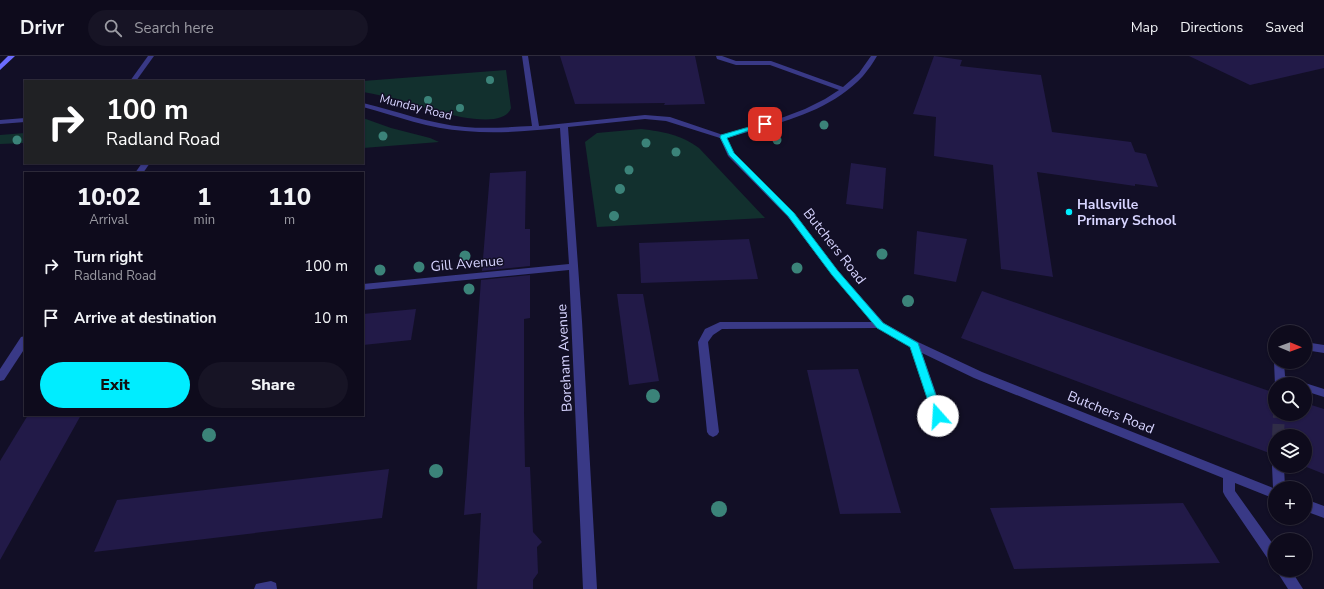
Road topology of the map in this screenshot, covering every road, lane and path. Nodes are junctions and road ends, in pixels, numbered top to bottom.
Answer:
1 (12, 56) edge
2 (151, 56) edge
3 (526, 56) edge
4 (719, 56) edge
5 (874, 56) edge
6 (770, 60) edge
7 (0, 68) edge
8 (134, 80) edge
9 (844, 90) junction
10 (364, 105) edge
11 (24, 120) edge
12 (0, 122) edge
13 (564, 126) junction
14 (536, 128) junction
15 (723, 137) junction
16 (573, 267) junction
17 (364, 287) edge
18 (880, 325) junction
19 (24, 342) edge
20 (914, 345) junction
21 (1312, 347) edge
22 (1324, 349) edge
23 (3, 373) edge
24 (1312, 389) edge
25 (1324, 393) edge
26 (938, 416) dead end
27 (713, 432) dead end
28 (1229, 476) junction
29 (1268, 491) edge
30 (1312, 508) edge
31 (1324, 512) edge
32 (1268, 548) edge
33 (1288, 577) edge
34 (590, 589) edge
35 (1296, 589) edge

1 - 7 street
2 - 8 street
3 - 14 street
4 - 6 street
5 - 9 street
6 - 9 street
9 - 15 street
10 - 14 street, Munday Road
11 - 12 street
13 - 14 street
13 - 15 street
13 - 16 street, Boreham Avenue
15 - 18 street, Butchers Road
16 - 17 street, Gill Avenue
16 - 34 street, Boreham Avenue
18 - 20 street, Butchers Road
18 - 27 street
19 - 23 street
20 - 26 street
20 - 28 street, Butchers Road
21 - 22 street
24 - 25 street
28 - 29 street, Butchers Road
28 - 32 street
30 - 31 street
33 - 35 street

